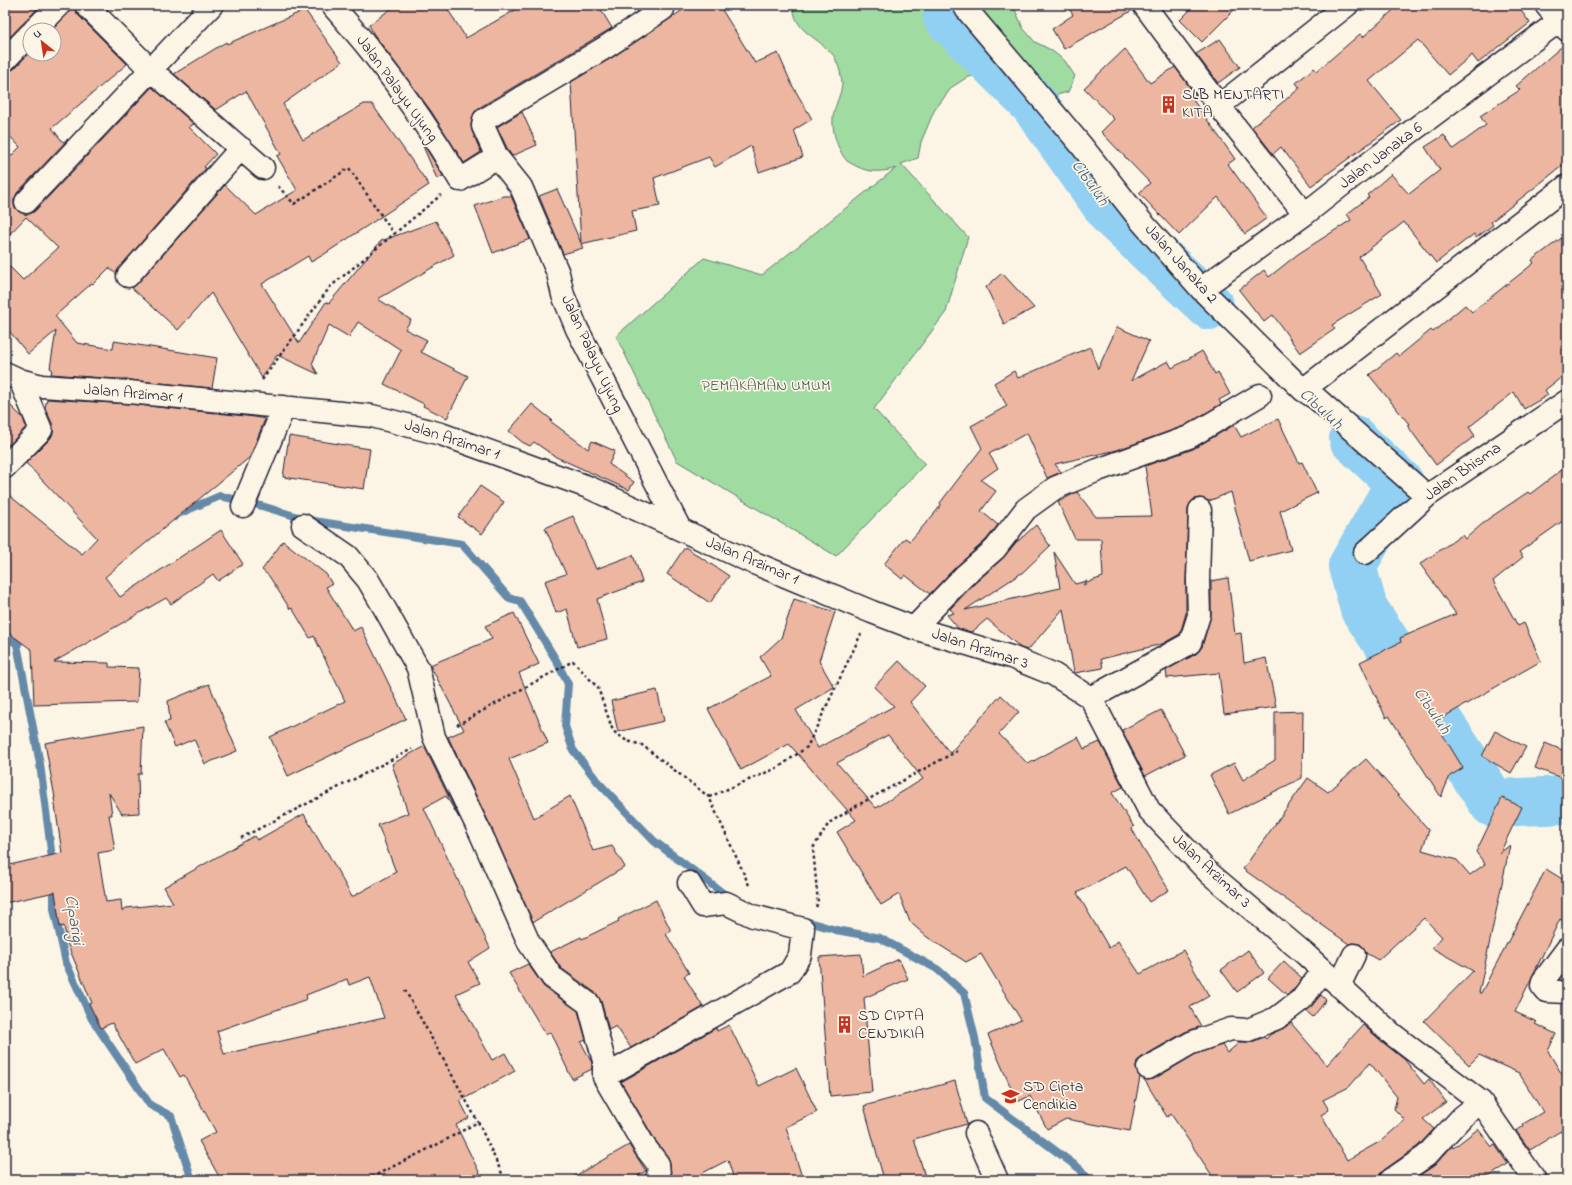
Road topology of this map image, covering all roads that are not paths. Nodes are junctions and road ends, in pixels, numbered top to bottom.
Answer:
1 (59, 5) edge
2 (86, 5) edge
3 (212, 5) edge
4 (332, 5) edge
5 (964, 5) edge
6 (1144, 5) edge
7 (1347, 5) edge
8 (1546, 5) edge
9 (663, 9) dead end
10 (42, 22) edge
11 (1563, 26) edge
12 (22, 42) edge
13 (5, 60) edge
14 (151, 70) junction
15 (1219, 106) junction
16 (241, 148) junction
17 (497, 157) junction
18 (263, 168) road end
19 (1567, 186) edge
20 (26, 202) dead end
21 (1305, 214) junction
22 (128, 276) dead end
23 (1201, 289) junction
24 (12, 376) edge
25 (1303, 390) junction
26 (1260, 395) dead end
27 (1567, 400) edge
28 (284, 407) junction
29 (5, 467) edge
30 (1427, 496) junction
31 (243, 506) dead end
32 (1200, 510) dead end
33 (303, 526) dead end
34 (680, 529) junction
35 (1365, 553) dead end
36 (872, 612) joint
37 (914, 628) junction
38 (1091, 698) junction
39 (690, 883) dead end
40 (1567, 949) edge
41 (1354, 955) dead end
42 (1323, 971) junction
43 (1339, 986) junction
44 (1567, 992) edge
45 (1148, 1068) dead end
46 (604, 1077) junction
47 (1481, 1102) junction
48 (976, 1133) dead end
49 (656, 1180) edge
50 (997, 1180) edge
51 (1392, 1180) edge
52 (1535, 1180) edge

1 - 10 street
2 - 14 street
3 - 14 street
4 - 17 street, Jalan Palayu Ujung
5 - 23 street, Jalan Janaka 2
6 - 15 street
7 - 15 street
8 - 11 street
9 - 17 street, Jalan Palayu Ujung
11 - 21 street, Jalan Janaka 6
12 - 13 street
14 - 16 street
14 - 20 street
15 - 21 street
16 - 18 street
16 - 22 street
17 - 34 street, Jalan Palayu Ujung
19 - 25 street
21 - 23 street, Jalan Janaka 6
23 - 25 street, Jalan Janaka 2
24 - 28 street, Jalan Arzimar 1
24 - 29 street
25 - 30 street, Jalan Janaka 2
26 - 37 street
27 - 30 street, Jalan Bhisma
28 - 31 street
28 - 34 street, Jalan Arzimar 1
30 - 35 street, Jalan Bhisma
32 - 38 street
33 - 46 street
34 - 36 street, Jalan Arzimar 1
36 - 37 street, Jalan Arzimar 3
37 - 38 street, Jalan Arzimar 3
38 - 42 street, Jalan Arzimar 3
39 - 46 street
40 - 44 street
41 - 43 street
42 - 43 street, Jalan Arzimar 3
42 - 45 street
43 - 47 street, Jalan Arzimar 3
46 - 49 street
47 - 51 street
47 - 52 street, Jalan Arzimar 3
48 - 50 street

